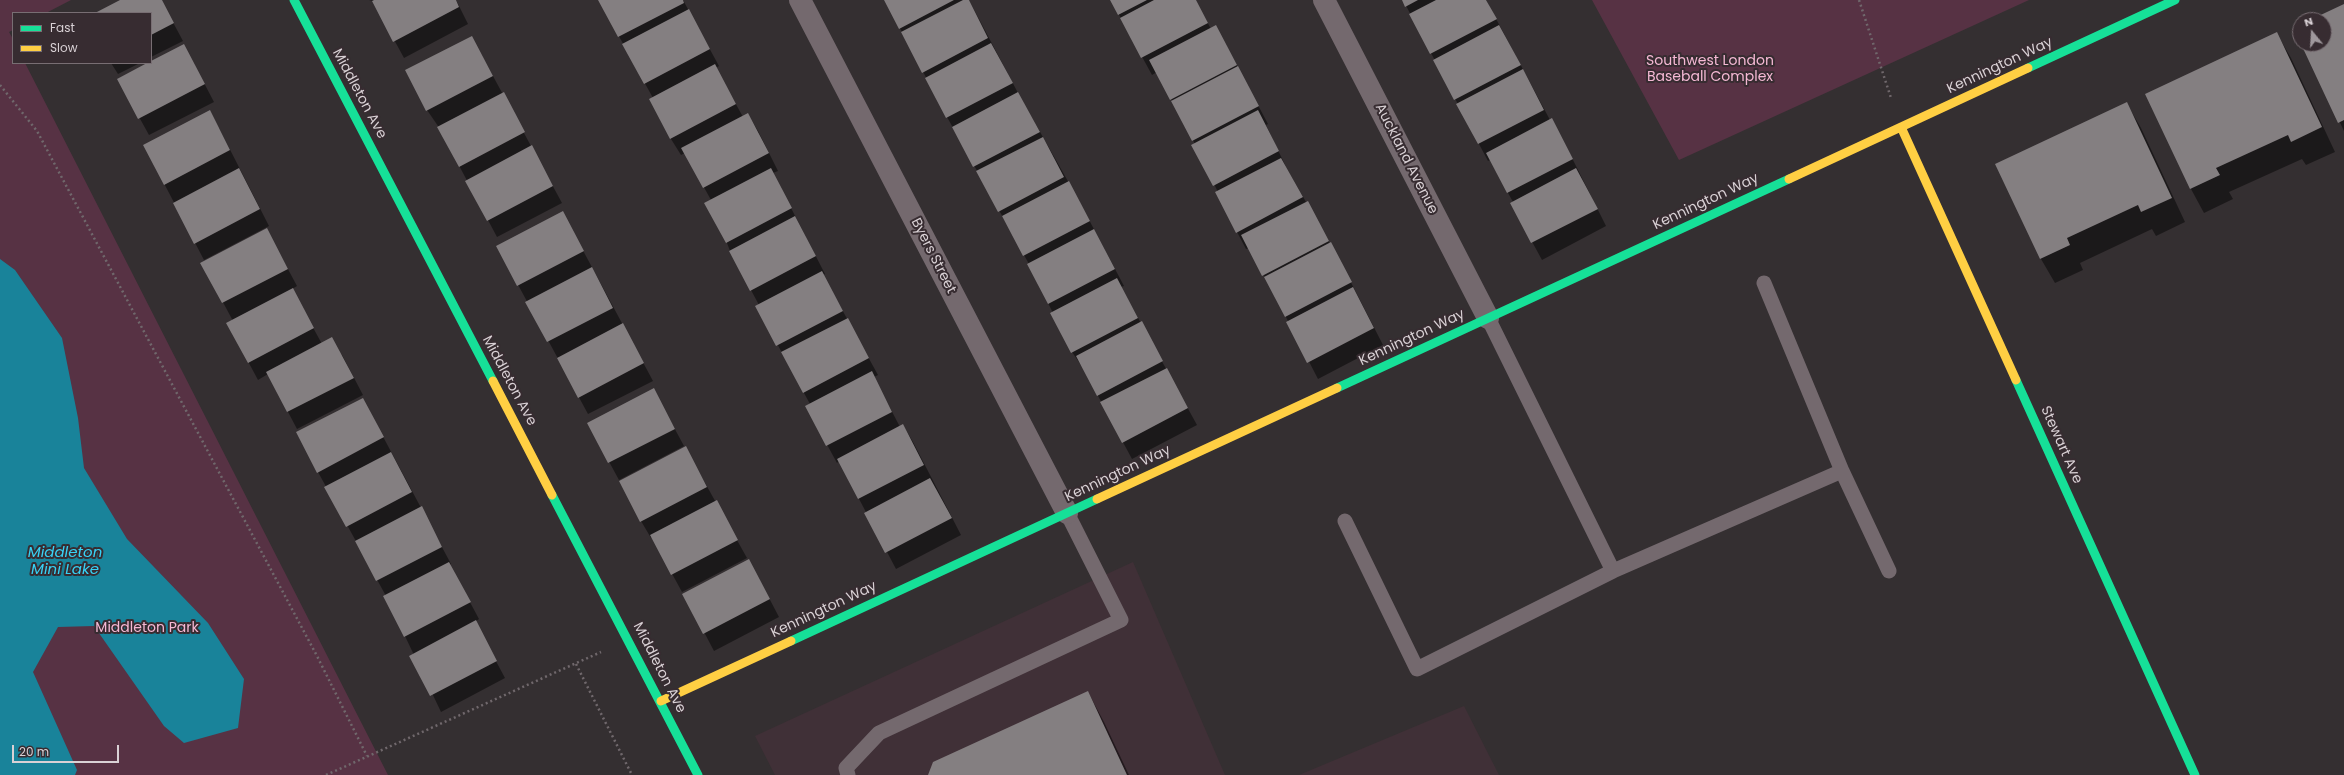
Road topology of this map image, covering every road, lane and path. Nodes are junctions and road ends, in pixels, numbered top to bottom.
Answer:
1 (294, 0) edge
2 (800, 0) edge
3 (1324, 0) edge
4 (1859, 0) edge
5 (2175, 0) edge
6 (0, 85) edge
7 (1901, 127) junction
8 (1764, 283) dead end
9 (1488, 318) junction
10 (1842, 471) junction
11 (1067, 513) junction
12 (1345, 521) dead end
13 (1613, 571) junction
14 (1889, 571) dead end
15 (629, 640) junction
16 (576, 664) junction
17 (661, 701) junction
18 (367, 756) junction
19 (326, 775) edge
20 (632, 775) edge
21 (698, 775) edge
22 (848, 775) edge
23 (2195, 775) edge

1 - 15 street, Middleton Ave
2 - 11 street, Byers Street
3 - 9 street, Auckland Avenue
4 - 7 path
5 - 7 street, Kennington Way
6 - 18 path
7 - 9 street, Kennington Way
7 - 23 street, Stewart Ave
8 - 10 lane
9 - 11 street, Kennington Way
9 - 13 lane
10 - 13 lane
10 - 14 lane
11 - 17 street, Kennington Way
11 - 22 lane
12 - 13 lane
15 - 16 path
15 - 17 street, Middleton Ave
16 - 18 path
16 - 20 path
17 - 21 street, Middleton Ave
18 - 19 path

